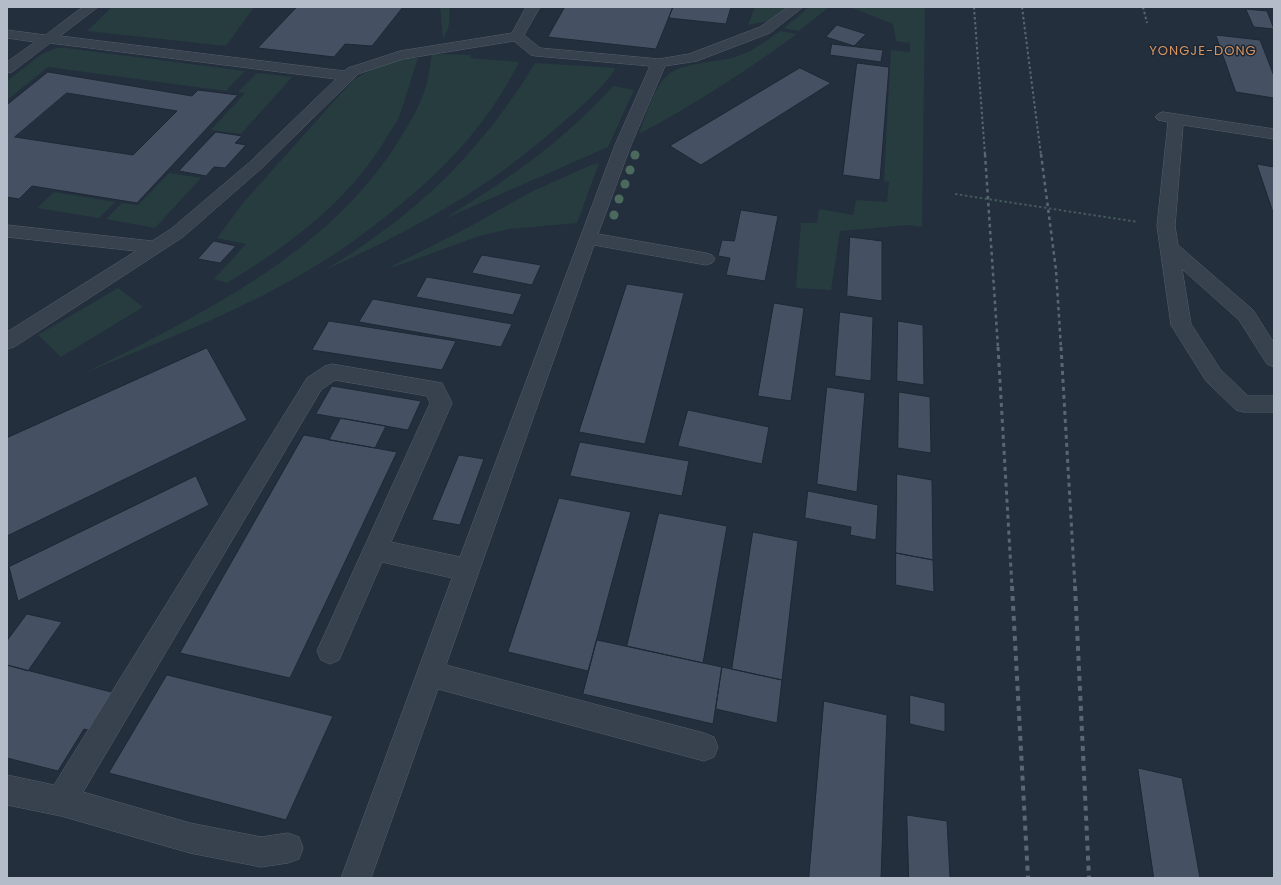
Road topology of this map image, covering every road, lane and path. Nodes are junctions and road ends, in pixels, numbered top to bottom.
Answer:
1 (91, 7) edge
2 (533, 7) edge
3 (796, 7) edge
4 (7, 34) edge
5 (517, 36) junction
6 (47, 38) junction
7 (659, 63) junction
8 (7, 69) edge
9 (347, 76) junction
10 (1274, 134) edge
11 (955, 194) dead end
12 (1166, 226) junction
13 (7, 232) edge
14 (588, 238) junction
15 (156, 247) junction
16 (1171, 249) junction
17 (706, 259) dead end
18 (7, 342) edge
19 (1274, 359) edge
20 (1274, 404) edge
21 (375, 550) junction
22 (467, 570) junction
23 (330, 651) dead end
24 (430, 674) junction
25 (704, 747) dead end
26 (7, 790) edge
27 (61, 801) junction
28 (288, 848) dead end
29 (356, 878) edge

1 - 6 lane
2 - 5 lane
3 - 7 lane
4 - 6 lane
5 - 7 lane
5 - 9 lane
6 - 8 lane
6 - 9 lane
7 - 14 lane
9 - 15 lane
10 - 12 lane
11 - 12 path
12 - 16 lane
13 - 15 lane
14 - 17 lane
14 - 22 lane
15 - 18 lane
16 - 19 lane
16 - 20 lane
21 - 22 lane
21 - 23 lane
21 - 27 lane
22 - 24 lane
24 - 25 lane
24 - 29 lane
26 - 27 lane
27 - 28 lane

